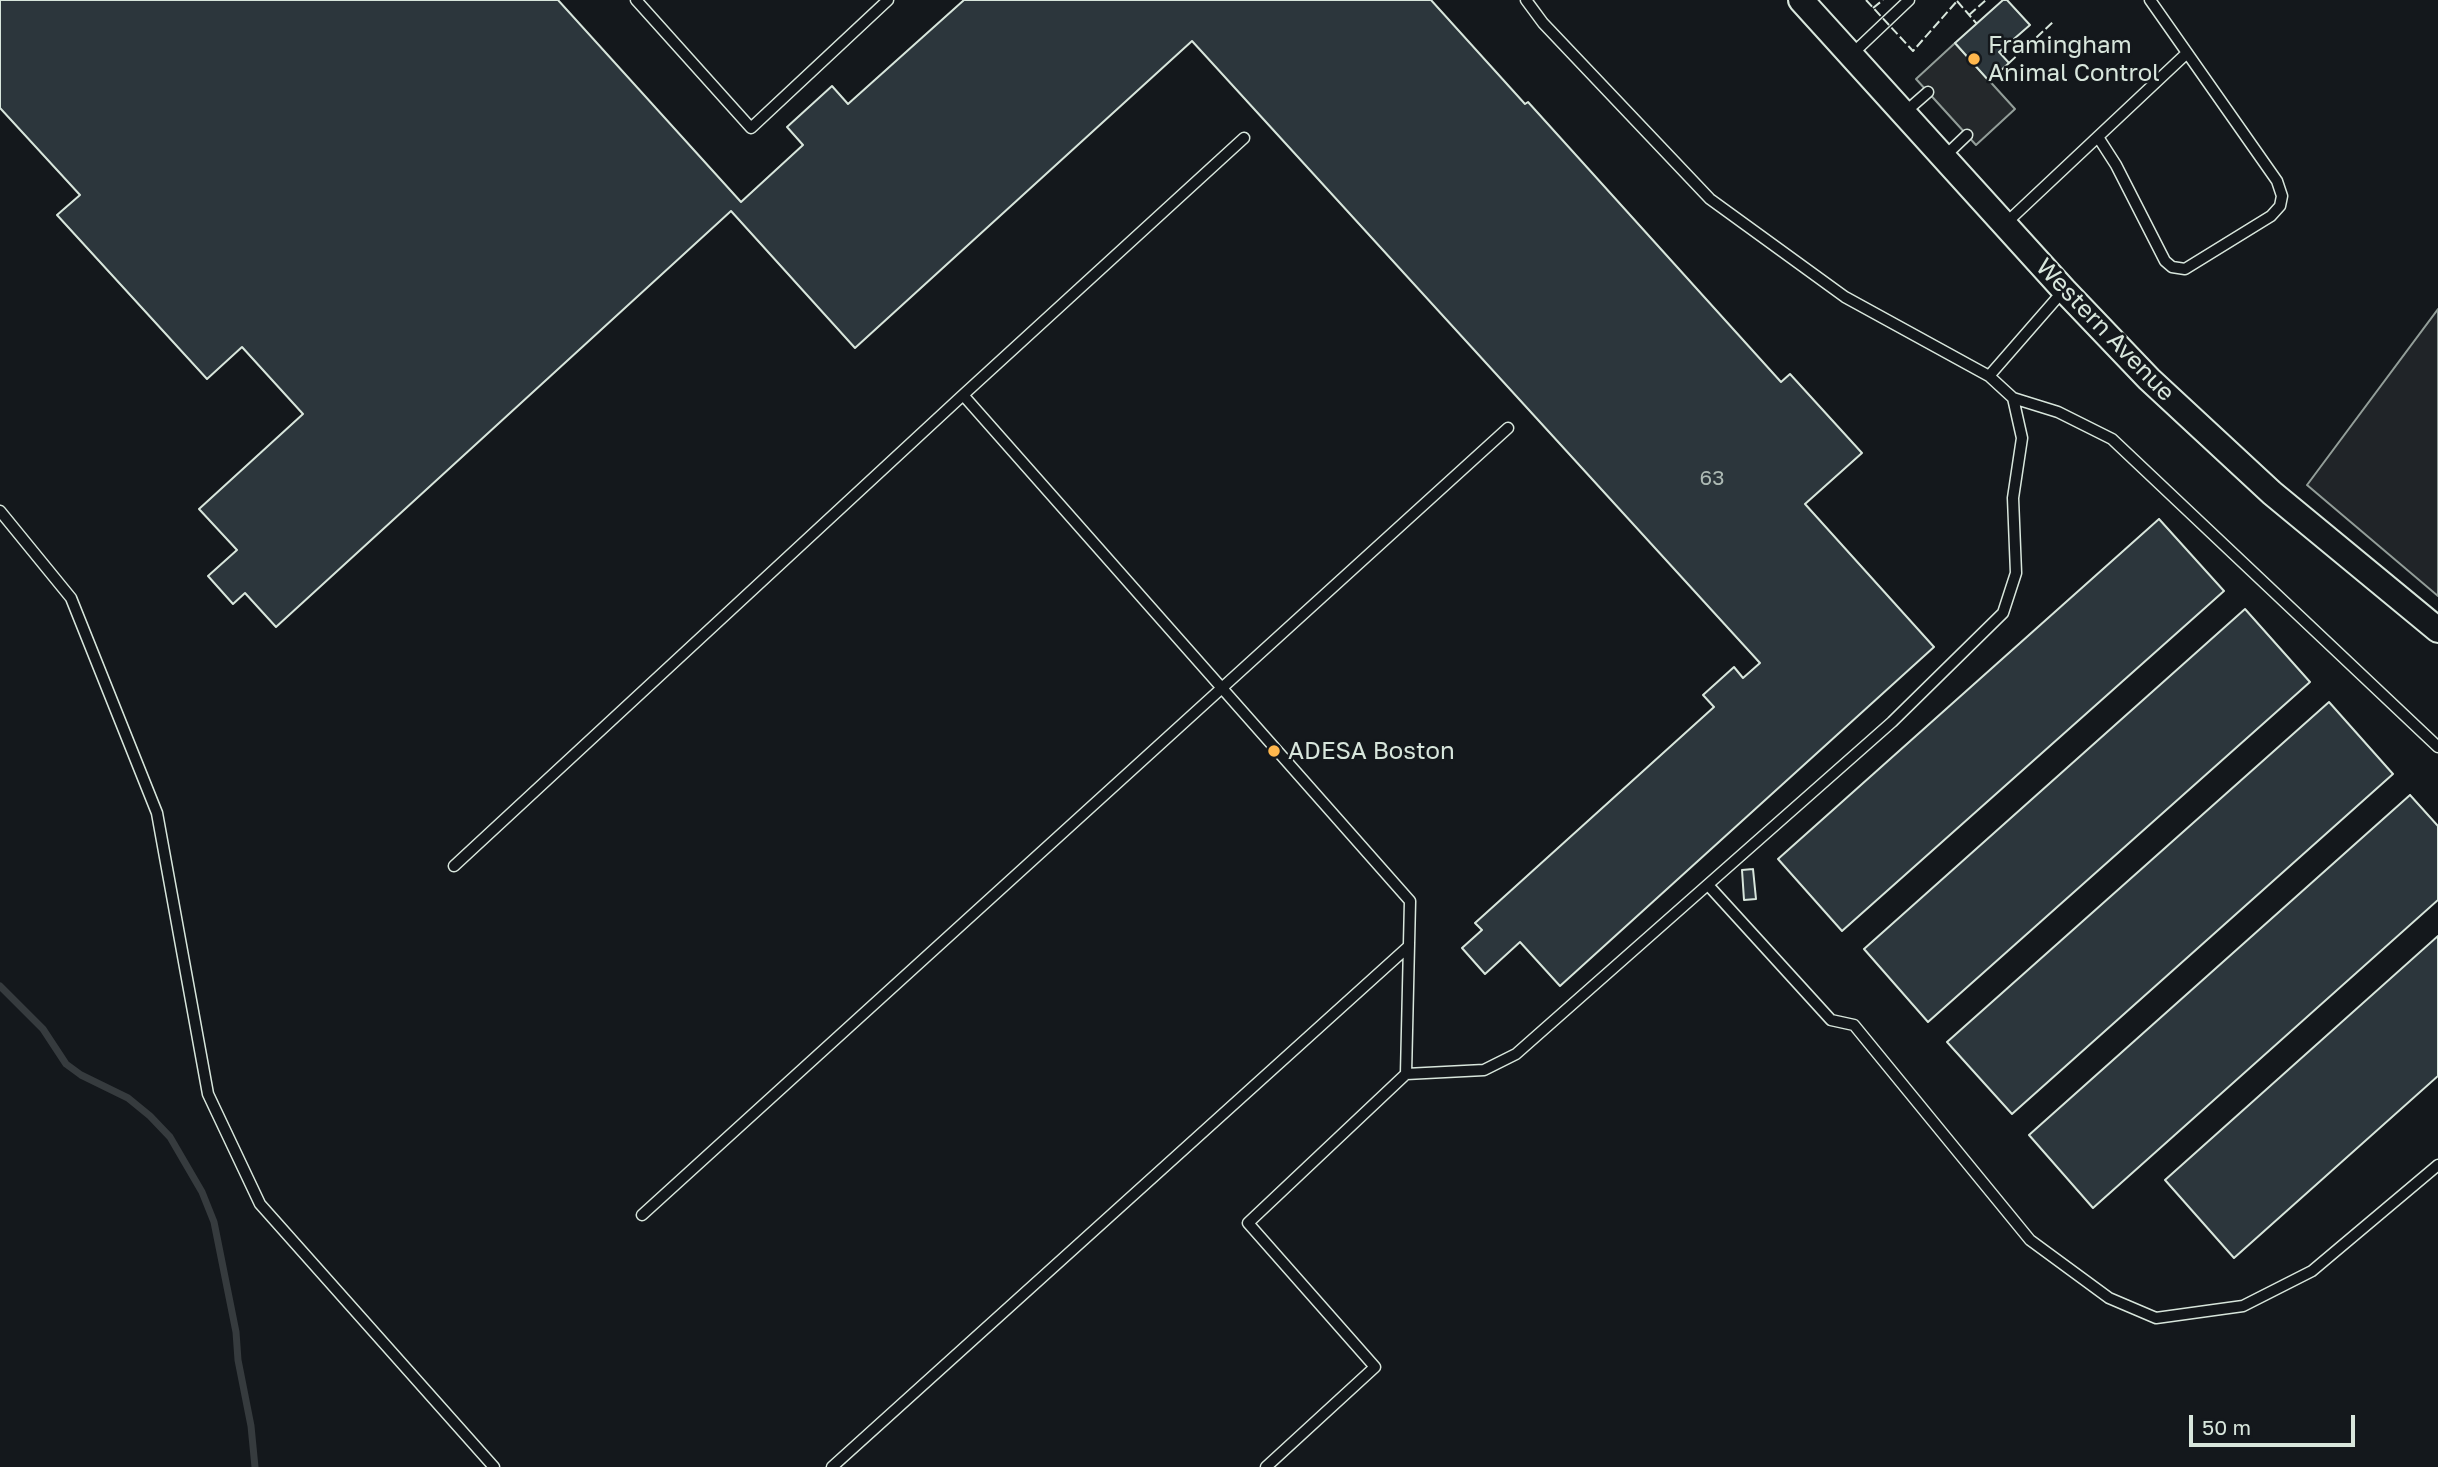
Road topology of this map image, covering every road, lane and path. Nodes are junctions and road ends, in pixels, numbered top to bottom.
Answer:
1 (636, 0) edge
2 (888, 0) edge
3 (1526, 0) edge
4 (1801, 0) edge
5 (1909, 0) edge
6 (2150, 0) edge
7 (2187, 53) junction
8 (1851, 55) junction
9 (1928, 92) dead end
10 (1904, 113) junction
11 (1967, 135) dead end
12 (2098, 137) junction
13 (1244, 138) dead end
14 (1944, 157) junction
15 (2005, 224) junction
16 (2064, 290) junction
17 (1989, 376) junction
18 (963, 395) junction
19 (2013, 398) junction
20 (1508, 428) dead end
21 (0, 511) edge
22 (2438, 630) edge
23 (1222, 688) junction
24 (2438, 747) edge
25 (454, 866) dead end
26 (1707, 885) junction
27 (1409, 946) junction
28 (1406, 1074) junction
29 (2438, 1165) edge
30 (642, 1215) dead end
31 (494, 1467) edge
32 (832, 1467) edge
33 (1266, 1467) edge

1 - 2 lane
3 - 17 lane
4 - 8 street, Western Avenue
5 - 8 lane
6 - 7 lane
7 - 12 lane
7 - 12 lane
8 - 10 street, Western Avenue
9 - 10 lane
10 - 14 street, Western Avenue
11 - 14 lane
12 - 15 lane
13 - 18 lane
14 - 15 street, Western Avenue
15 - 16 street, Western Avenue
16 - 17 lane
16 - 22 street, Western Avenue
17 - 19 lane
18 - 23 lane
18 - 25 lane
19 - 24 lane
19 - 26 lane
20 - 23 lane
21 - 31 lane
23 - 27 lane
23 - 30 lane
26 - 28 lane
26 - 29 lane
27 - 28 lane
27 - 32 lane
28 - 33 lane

